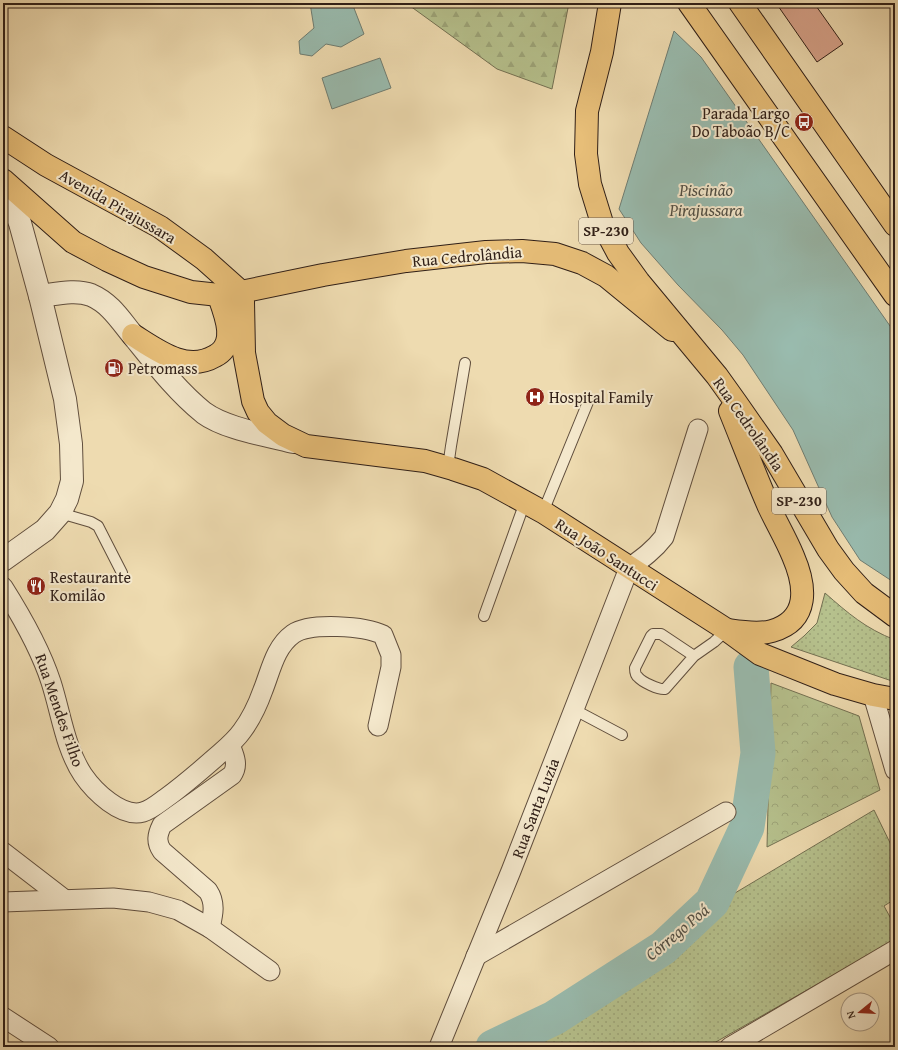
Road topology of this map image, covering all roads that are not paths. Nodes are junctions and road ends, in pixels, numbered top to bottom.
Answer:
1 (610, 3) edge
2 (689, 3) edge
3 (740, 3) edge
4 (3, 137) edge
5 (3, 182) edge
6 (895, 225) edge
7 (241, 292) junction
8 (219, 294) junction
9 (895, 295) edge
10 (40, 296) junction
11 (133, 335) junction
12 (690, 344) junction
13 (465, 363) dead end
14 (716, 376) junction
15 (588, 402) dead end
16 (698, 430) dead end
17 (306, 446) junction
18 (448, 468) junction
19 (534, 507) junction
20 (60, 513) junction
21 (3, 560) edge
22 (629, 568) junction
23 (122, 573) dead end
24 (3, 586) edge
25 (484, 616) dead end
26 (895, 616) edge
27 (727, 630) junction
28 (694, 656) junction
29 (873, 695) junction
30 (895, 699) edge
31 (573, 709) junction
32 (378, 726) dead end
33 (622, 735) dead end
34 (230, 745) junction
35 (895, 770) edge
36 (726, 812) dead end
37 (3, 852) edge
38 (64, 899) junction
39 (3, 902) edge
40 (210, 928) junction
41 (895, 950) edge
42 (476, 956) junction
43 (270, 971) dead end
44 (3, 1017) edge
45 (49, 1047) edge
46 (439, 1047) edge
47 (730, 1047) edge

1 - 12 main road, Rua Cedrolândia / SP-230
2 - 9 main road
3 - 6 main road
4 - 7 main road, Avenida Pirajussara
5 - 8 main road
5 - 10 street
7 - 8 main road
7 - 12 main road, Rua Cedrolândia
7 - 17 main road, Rua João Santucci
8 - 11 main road
10 - 11 street, Rua João Santucci
10 - 20 street
11 - 17 street, Rua João Santucci
12 - 14 main road, Rua Cedrolândia / SP-230
13 - 18 lane
14 - 26 main road, Rua Cedrolândia / SP-230
14 - 27 main road
15 - 19 lane
16 - 22 street
17 - 18 main road, Rua João Santucci
18 - 19 main road, Rua João Santucci
19 - 22 main road, Rua João Santucci
19 - 25 lane
20 - 21 street
20 - 23 lane
22 - 27 main road, Rua João Santucci
22 - 31 street, Rua Santa Luzia
24 - 34 street, Rua Mendes Filho
27 - 28 lane
27 - 29 main road, Rua João Santucci
28 - 28 lane
29 - 30 main road, Rua João Santucci
29 - 35 street
31 - 33 lane
31 - 42 street, Rua Santa Luzia
32 - 34 street, Rua Mendes Filho
34 - 40 street
36 - 42 street
37 - 38 street
38 - 39 street
38 - 40 street
40 - 43 street
41 - 47 street
42 - 46 street, Rua Santa Luzia
44 - 45 street

